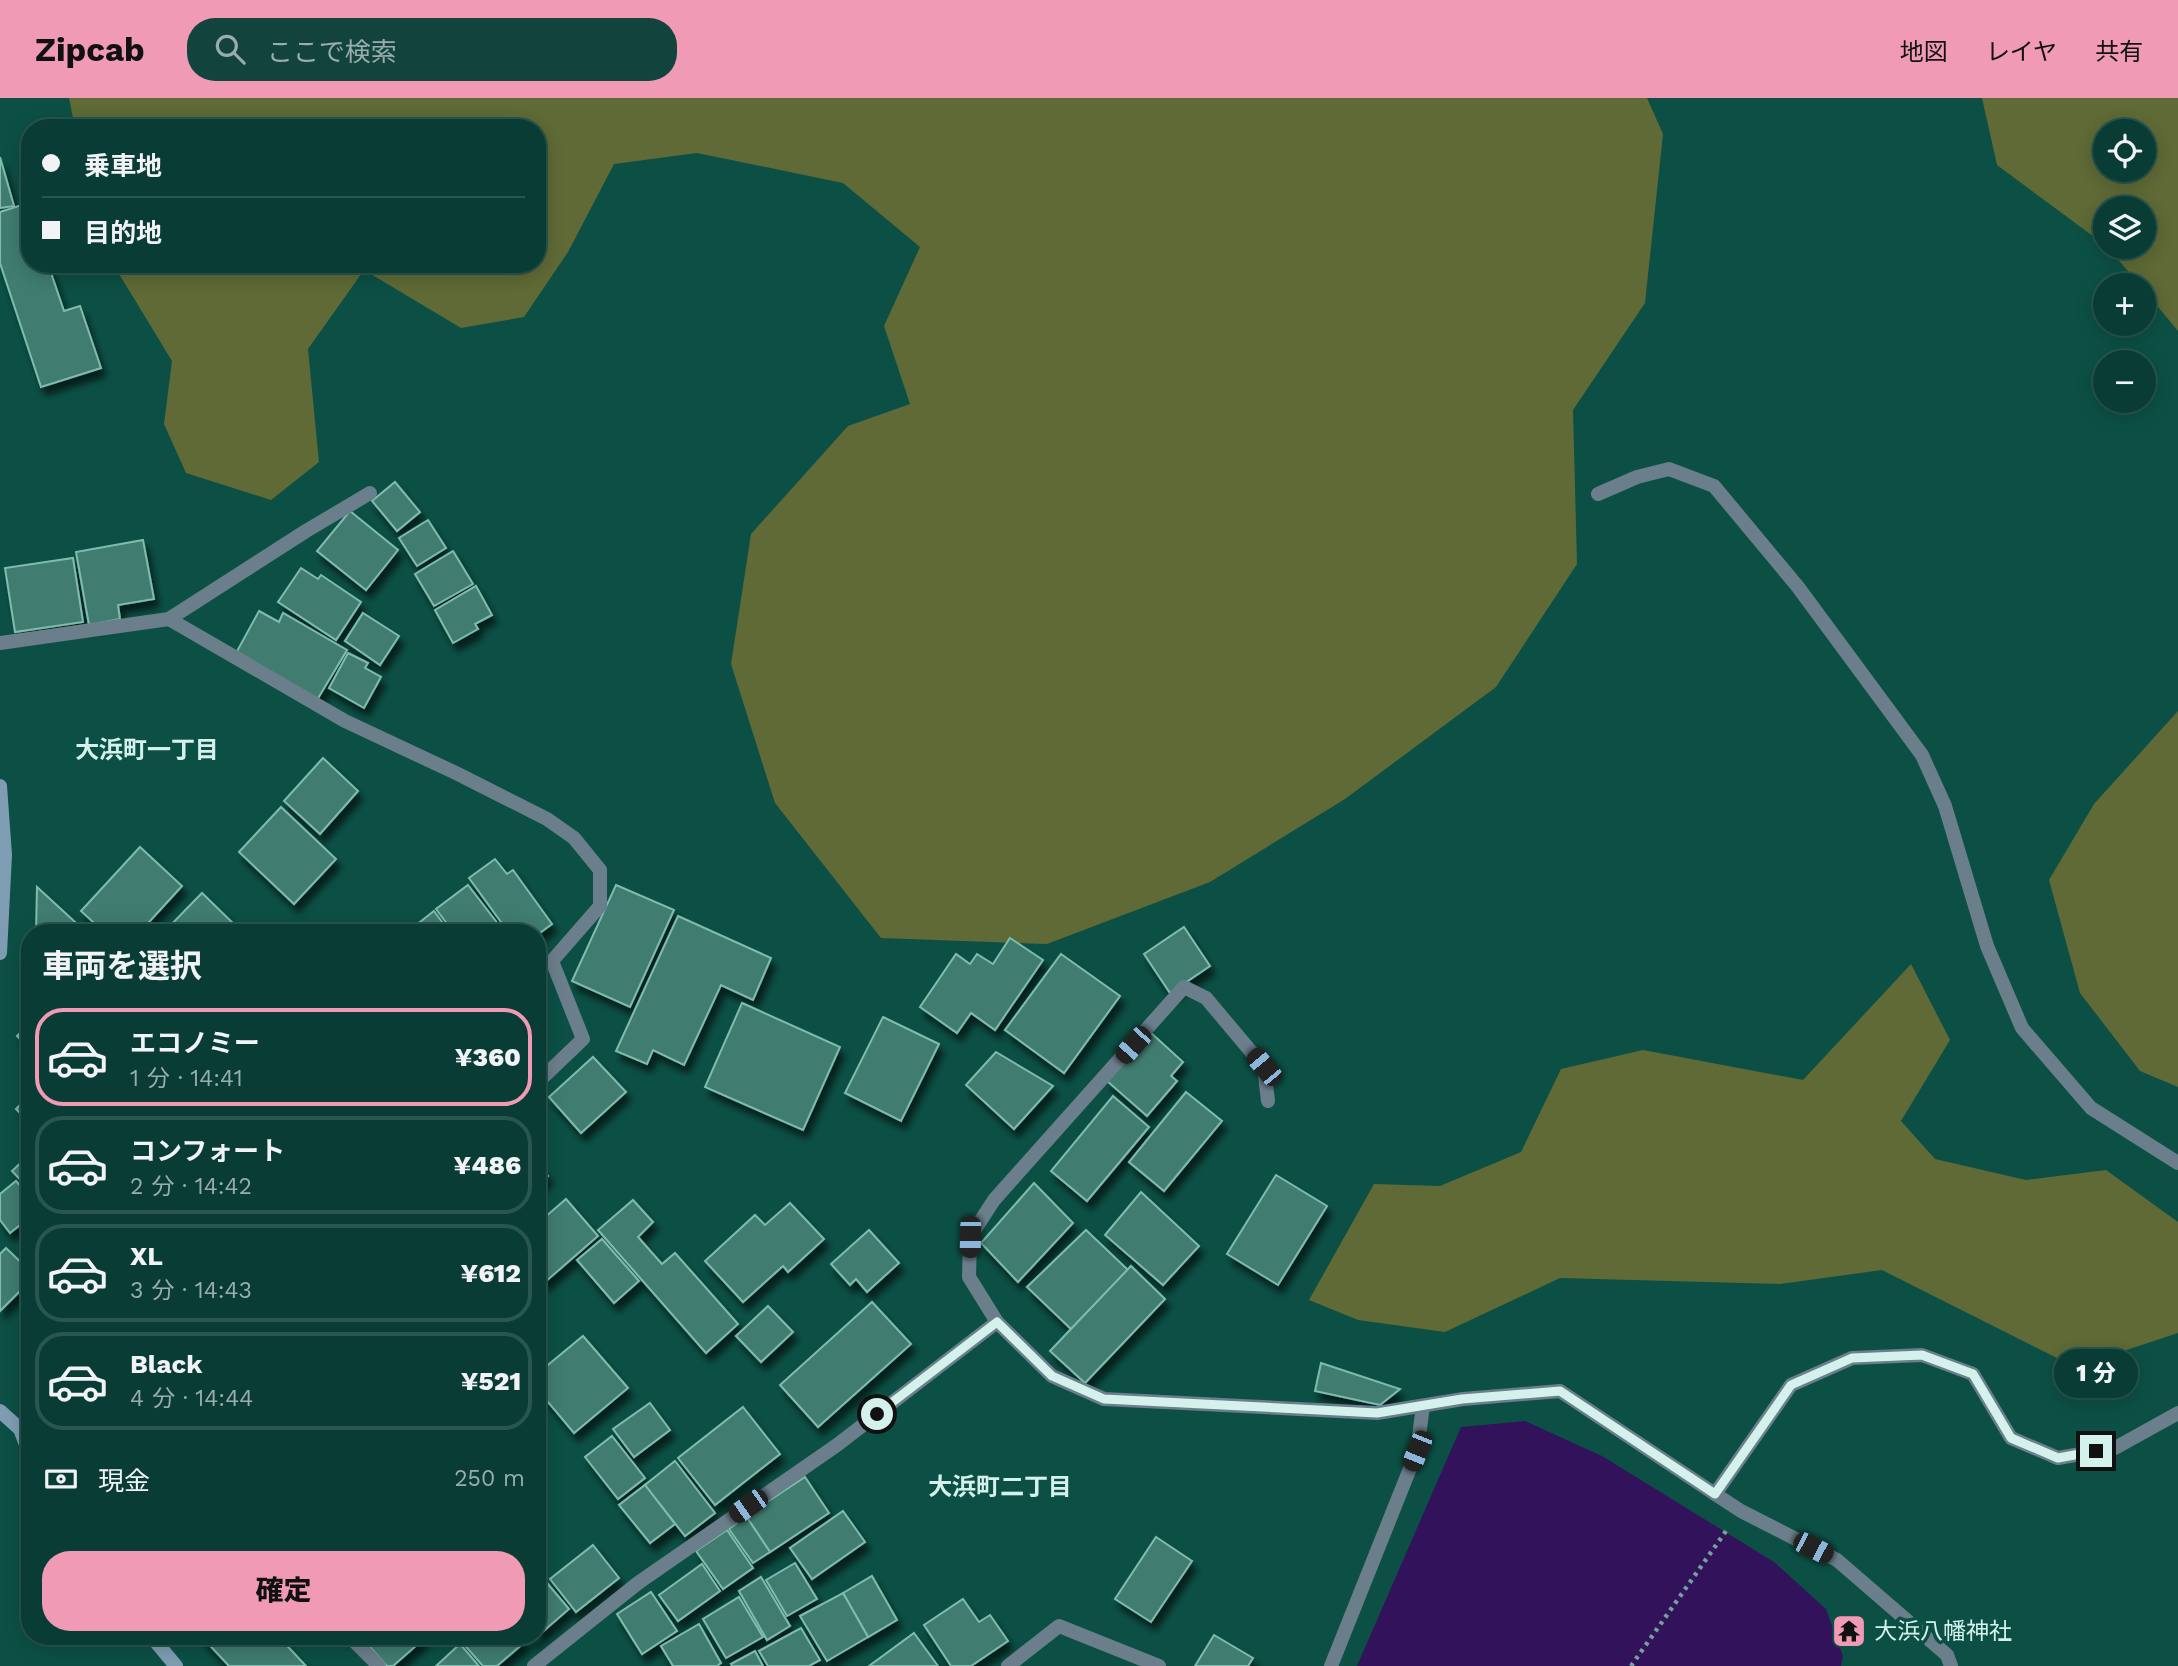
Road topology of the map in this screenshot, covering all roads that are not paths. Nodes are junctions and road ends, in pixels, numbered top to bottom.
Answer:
1 (370, 493) dead end
2 (1598, 494) dead end
3 (169, 619) junction
4 (0, 643) edge
5 (0, 786) edge
6 (0, 953) edge
7 (546, 1074) edge
8 (1268, 1101) dead end
9 (2178, 1163) edge
10 (997, 1322) junction
11 (1423, 1406) junction
12 (0, 1411) edge
13 (2178, 1413) edge
14 (21, 1427) edge
15 (1715, 1494) junction
16 (158, 1645) edge
17 (358, 1645) edge
18 (176, 1666) edge
19 (379, 1666) edge
20 (534, 1666) edge
21 (1008, 1666) edge
22 (1159, 1666) edge
23 (1331, 1666) edge
24 (1951, 1666) edge

1 - 3 street
2 - 9 street
3 - 4 street
3 - 7 street
5 - 6 street
8 - 10 street
10 - 11 street
10 - 20 street
11 - 15 street
11 - 23 street
12 - 14 street
13 - 15 street
15 - 24 street
16 - 18 street
17 - 19 street
21 - 22 street

